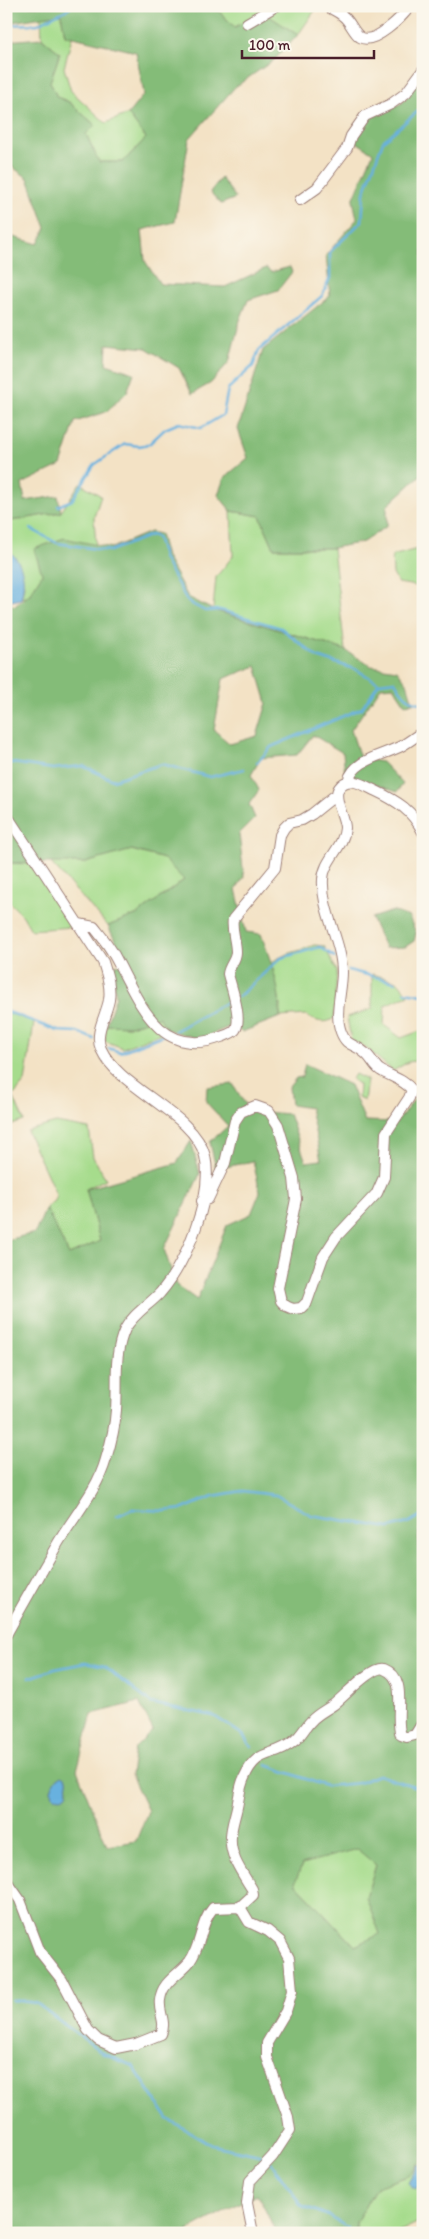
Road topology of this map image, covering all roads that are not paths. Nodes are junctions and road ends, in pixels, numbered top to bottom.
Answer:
1 (276, 6) edge
2 (326, 6) edge
3 (410, 6) edge
4 (247, 23) dead end
5 (423, 70) edge
6 (300, 200) dead end
7 (6, 669) edge
8 (6, 677) edge
9 (423, 732) edge
10 (348, 781) junction
11 (336, 794) junction
12 (6, 814) edge
13 (423, 832) edge
14 (79, 924) junction
15 (202, 1201) junction
16 (6, 1635) edge
17 (423, 1722) edge
18 (6, 1880) edge
19 (240, 1907) junction
20 (253, 2233) edge

1 - 4 street
2 - 3 street
5 - 6 street
7 - 8 street
9 - 10 street
10 - 11 street
10 - 13 street
11 - 14 street
11 - 15 street
12 - 14 street
14 - 15 street
15 - 16 street
17 - 19 street
18 - 19 street
19 - 20 street

